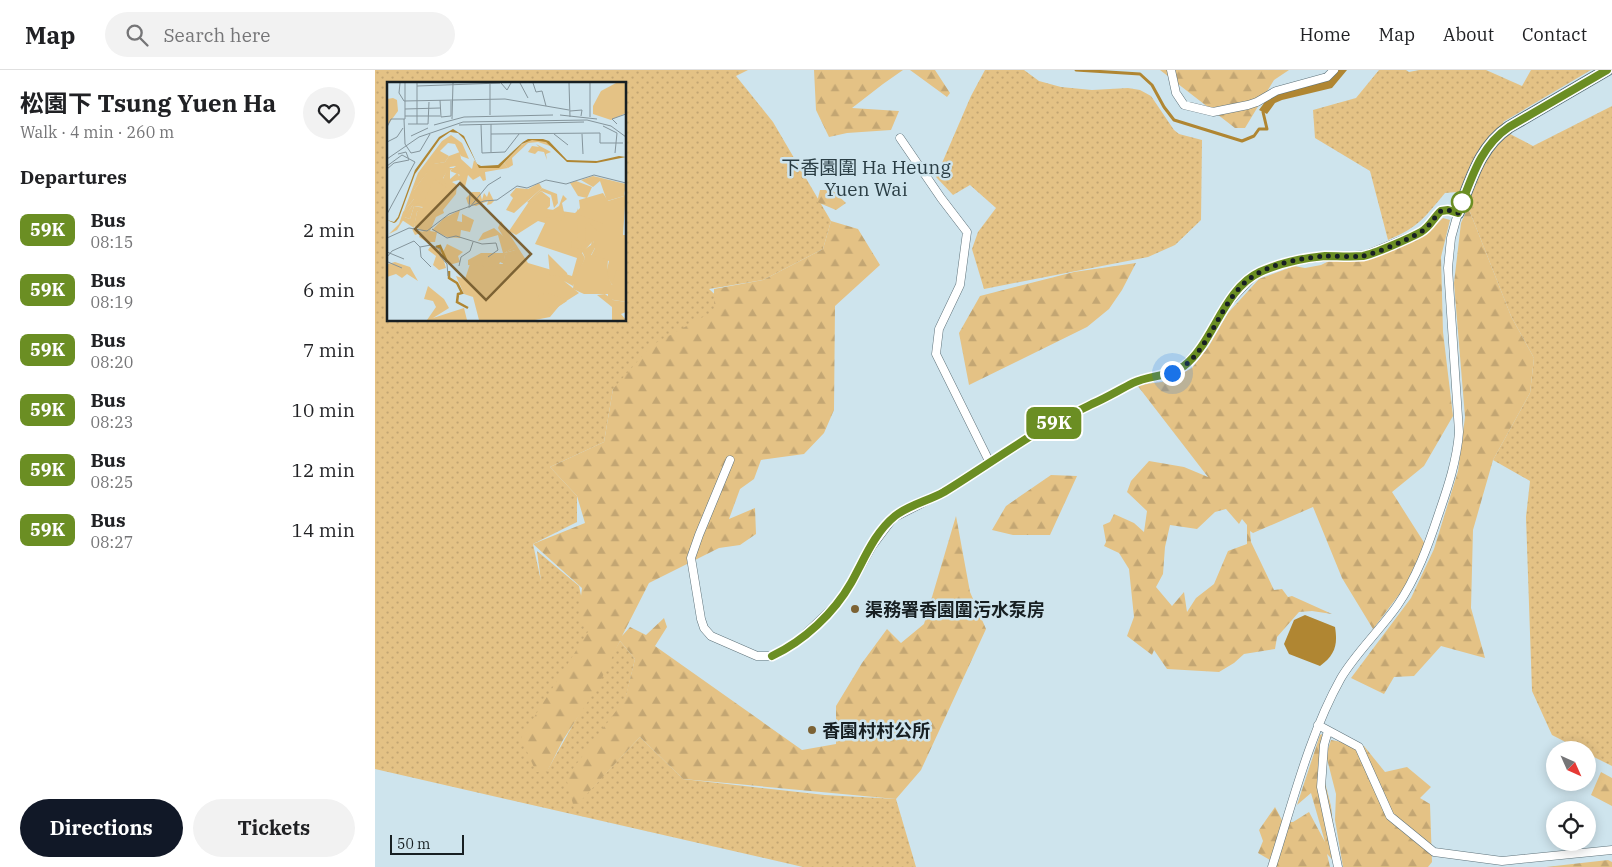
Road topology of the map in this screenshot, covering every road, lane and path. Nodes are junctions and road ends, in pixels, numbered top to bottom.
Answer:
1 (1171, 70) edge
2 (1334, 70) edge
3 (1607, 70) edge
4 (900, 138) dead end
5 (1458, 213) junction
6 (730, 460) dead end
7 (990, 463) junction
8 (1318, 726) junction
9 (1328, 731) junction
10 (1612, 850) edge
11 (1271, 867) edge
12 (1337, 867) edge

1 - 2 street
3 - 5 street
4 - 7 street
5 - 7 street
5 - 8 street
6 - 7 street
8 - 9 street
8 - 11 street
9 - 10 street
9 - 12 street

